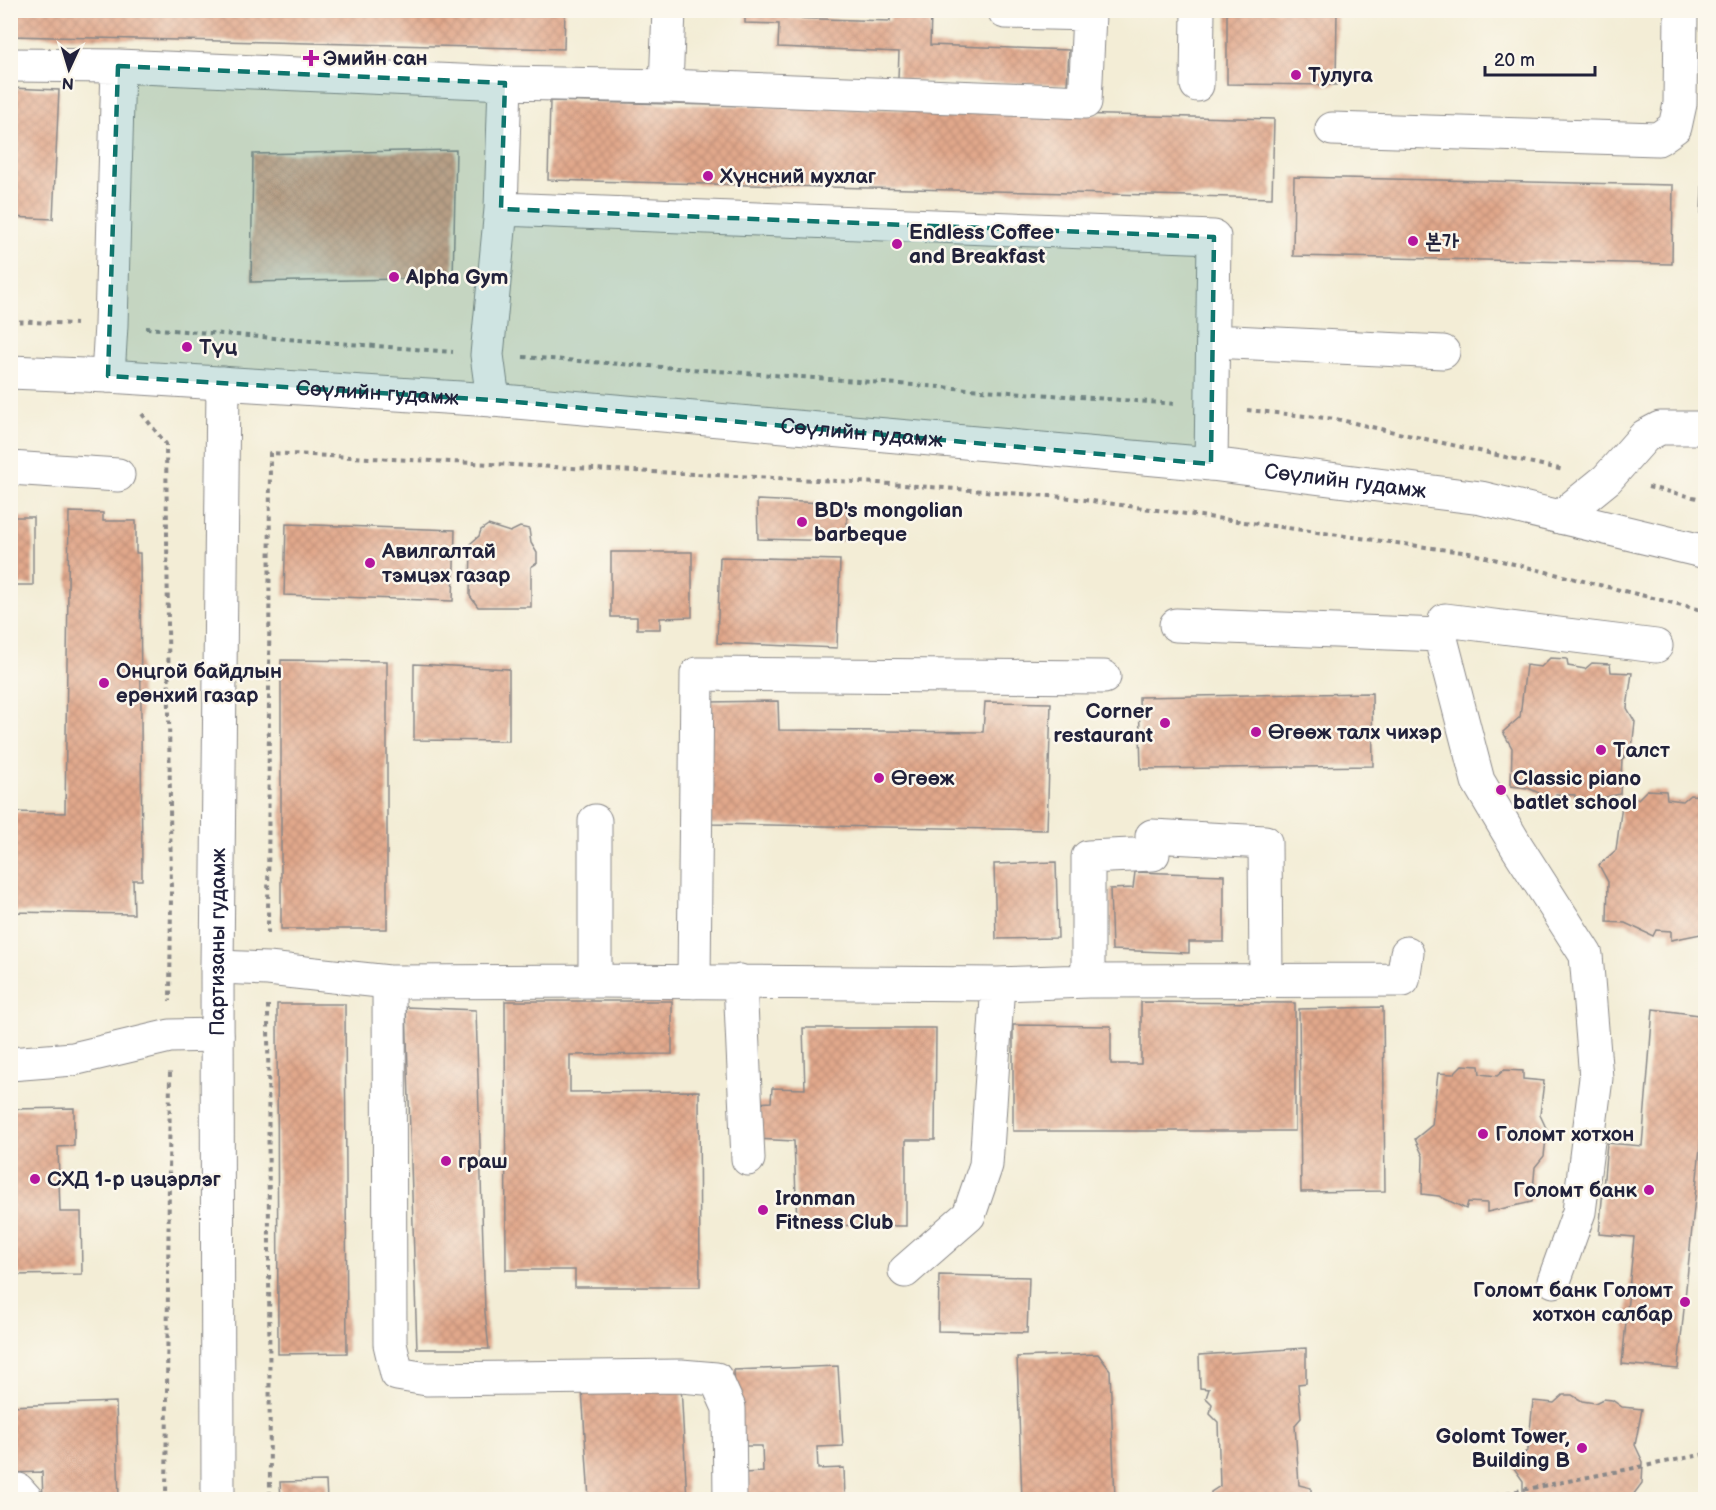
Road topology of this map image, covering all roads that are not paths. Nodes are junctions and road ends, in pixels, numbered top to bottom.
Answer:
1 (669, 10) edge
2 (1198, 10) edge
3 (1681, 10) edge
4 (1005, 12) dead end
5 (10, 65) edge
6 (118, 66) junction
7 (505, 83) junction
8 (1197, 85) dead end
9 (666, 86) junction
10 (1332, 129) dead end
11 (501, 209) junction
12 (1213, 341) junction
13 (1443, 352) dead end
14 (10, 372) edge
15 (108, 376) junction
16 (223, 383) junction
17 (493, 400) junction
18 (1706, 428) edge
19 (1210, 464) junction
20 (10, 468) edge
21 (118, 475) dead end
22 (1560, 517) junction
23 (1706, 552) edge
24 (1445, 620) dead end
25 (1176, 625) dead end
26 (1656, 646) dead end
27 (1104, 677) dead end
28 (595, 821) dead end
29 (1407, 952) dead end
30 (217, 967) junction
31 (1266, 980) junction
32 (595, 981) junction
33 (740, 981) junction
34 (1088, 981) junction
35 (389, 982) junction
36 (694, 982) junction
37 (998, 984) junction
38 (217, 1035) junction
39 (10, 1064) edge
40 (748, 1159) dead end
41 (905, 1271) dead end
42 (1554, 1281) dead end
43 (10, 1490) edge
44 (27, 1500) edge
45 (218, 1500) edge
46 (730, 1500) edge

1 - 9 street
2 - 8 street
3 - 10 street
4 - 9 street
5 - 6 street
6 - 7 street
6 - 15 street
7 - 9 street
7 - 11 street
11 - 12 street
11 - 17 street
12 - 13 street
12 - 19 street
14 - 15 street, Сөүлийн гудамж
15 - 16 street, Сөүлийн гудамж
16 - 17 street, Сөүлийн гудамж
16 - 30 street, Партизаны гудамж
17 - 19 street, Сөүлийн гудамж
18 - 22 street
19 - 22 street, Сөүлийн гудамж
20 - 21 street
22 - 23 street, Сөүлийн гудамж
24 - 26 street
25 - 42 street
27 - 36 street
28 - 32 street
29 - 31 street
30 - 35 street
30 - 38 street, Партизаны гудамж
31 - 34 street
31 - 34 street
32 - 35 street
32 - 36 street
33 - 36 street
33 - 37 street
33 - 40 street
34 - 37 street
35 - 46 street
37 - 41 street
38 - 39 street
38 - 45 street, Партизаны гудамж
43 - 44 street

